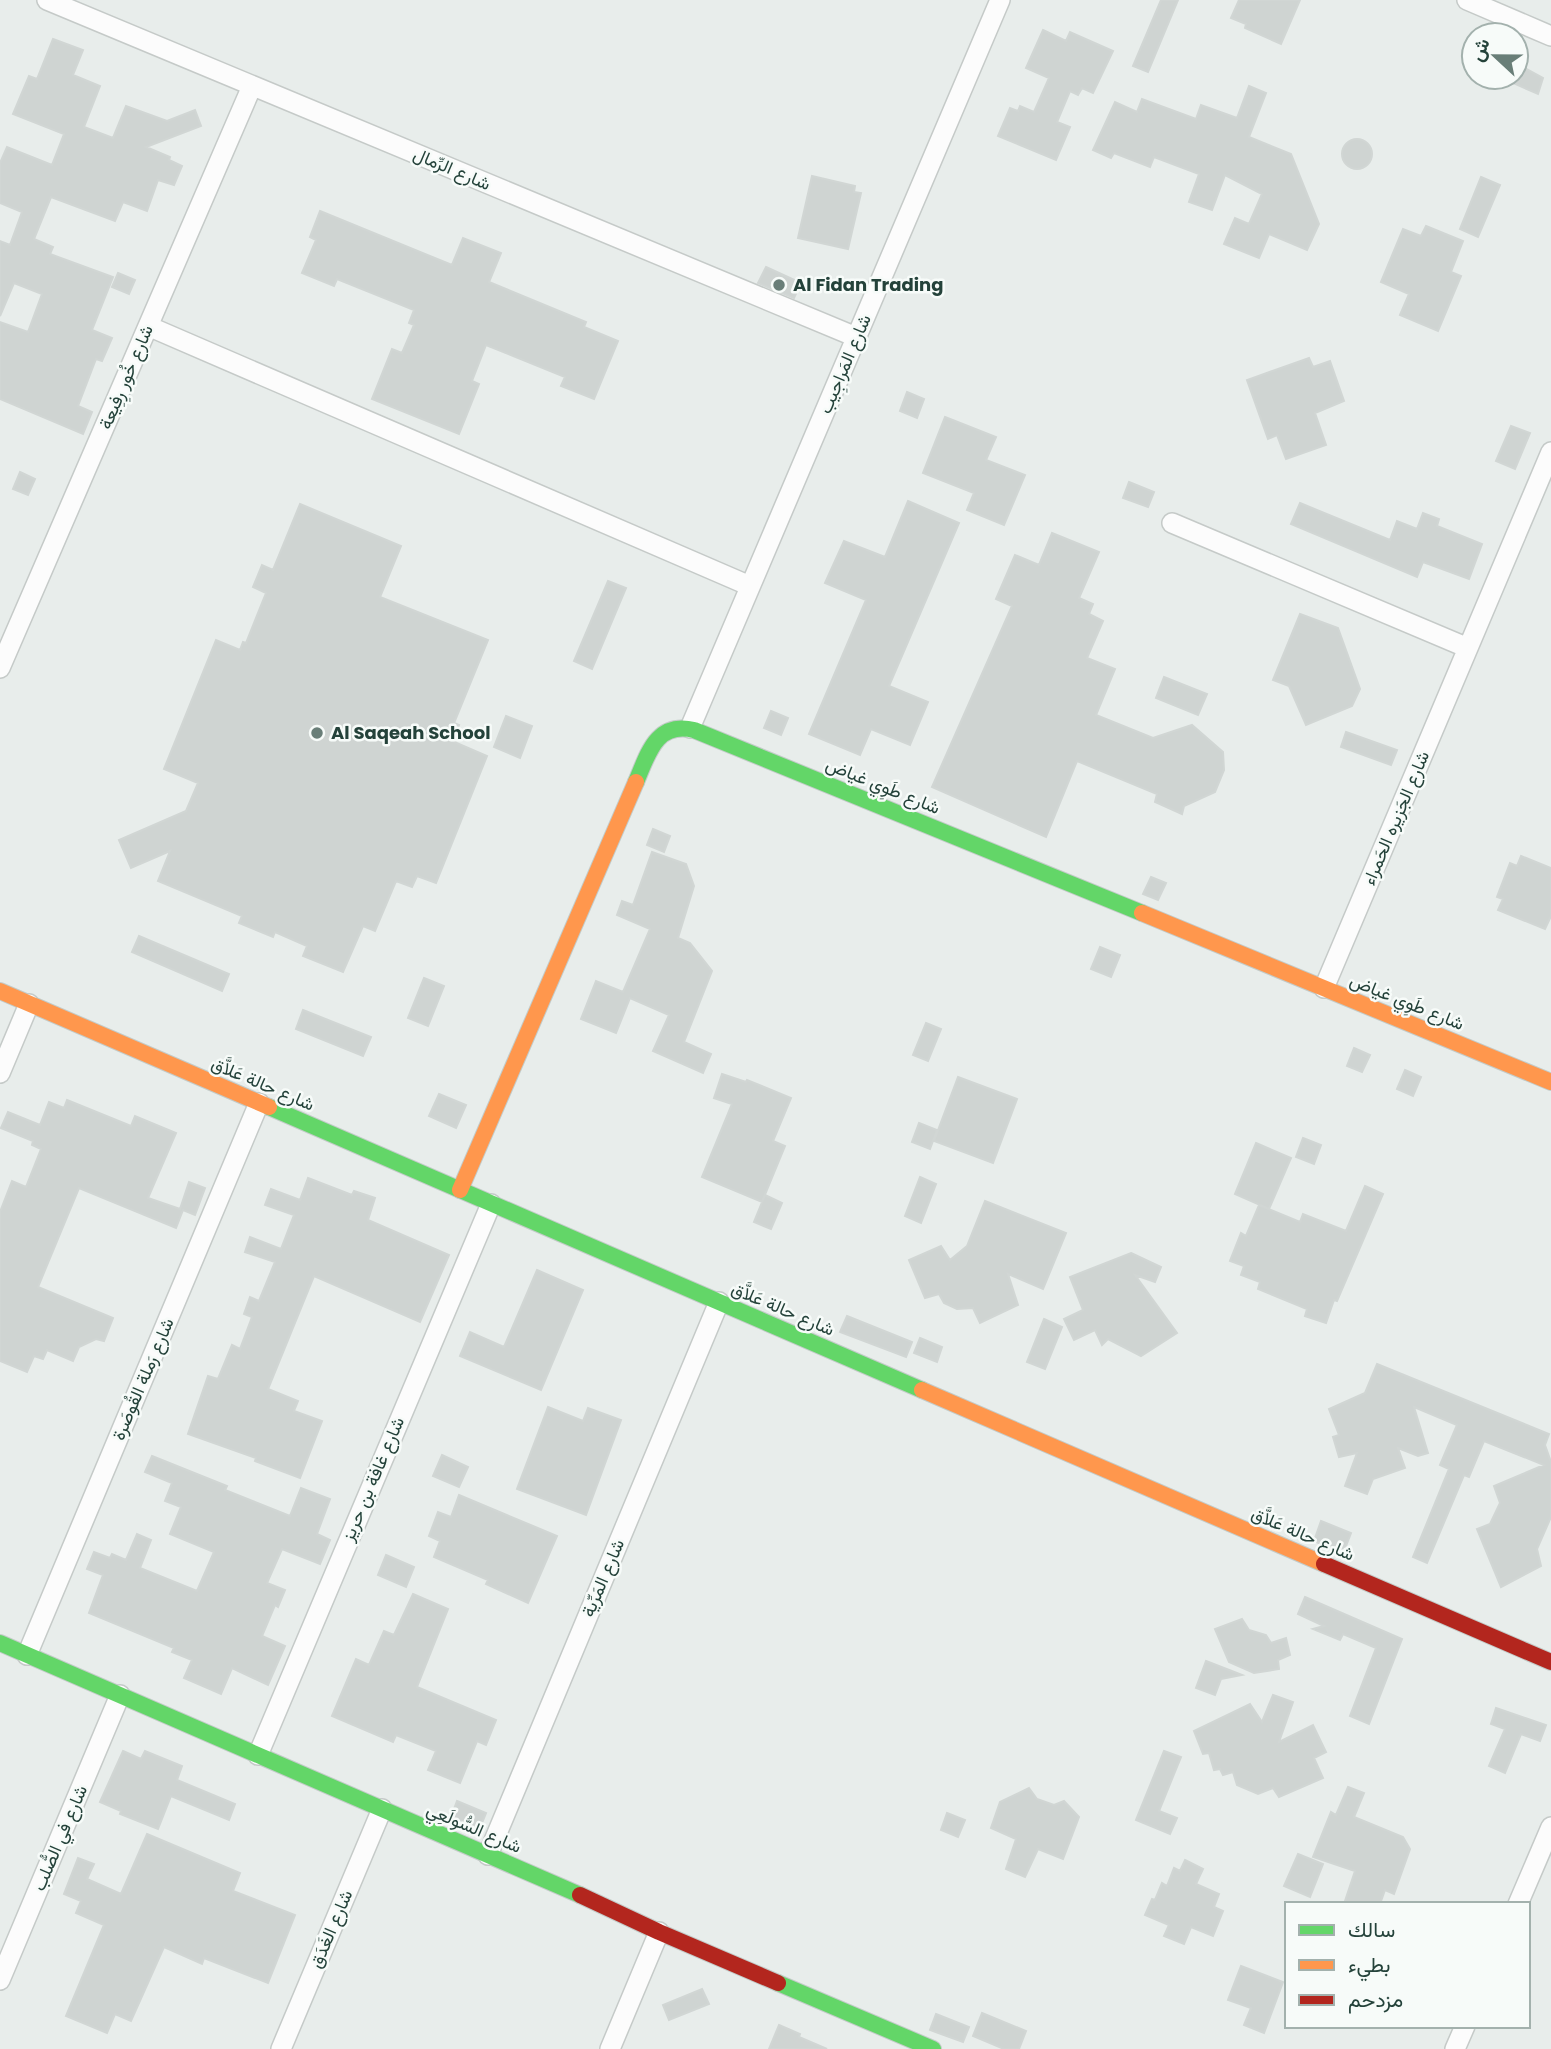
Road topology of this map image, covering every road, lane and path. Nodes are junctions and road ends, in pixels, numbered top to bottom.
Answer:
1 (47, 0) edge
2 (1000, 0) edge
3 (1467, 0) edge
4 (1551, 36) edge
5 (252, 86) junction
6 (148, 326) junction
7 (856, 337) junction
8 (1551, 452) edge
9 (1172, 523) dead end
10 (750, 586) junction
11 (1468, 648) junction
12 (0, 668) edge
13 (690, 728) junction
14 (1324, 988) junction
15 (0, 991) edge
16 (29, 1004) junction
17 (0, 1073) edge
18 (1551, 1082) edge
19 (259, 1103) junction
20 (460, 1190) junction
21 (491, 1203) junction
22 (719, 1302) junction
23 (0, 1643) edge
24 (27, 1655) junction
25 (1551, 1662) edge
26 (120, 1696) junction
27 (258, 1755) junction
28 (382, 1808) junction
29 (1551, 1827) edge
30 (488, 1855) junction
31 (1519, 1902) edge
32 (659, 1932) junction
33 (0, 1980) edge
34 (1464, 2028) edge
35 (281, 2049) edge
36 (610, 2049) edge
37 (933, 2049) edge
38 (1455, 2049) edge

1 - 5 street, شارع الرِّمال
2 - 7 street, شارع المَراجِيب
3 - 4 street
5 - 6 street, شارع خُور رِفِيعة
5 - 7 street, شارع الرِّمال
6 - 10 street
6 - 12 street, شارع خُور رِفِيعة
7 - 10 street, شارع المَراجِيب
8 - 11 street, شارع الجَزيره الحَمراء
9 - 11 street
10 - 13 street, شارع المَراجِيب
11 - 14 street, شارع الجَزيره الحَمراء
13 - 14 street, شارع طَوِي غياض
13 - 20 street
14 - 18 street, شارع طَوِي غياض
15 - 16 street, شارع حالة عَلاَّق
16 - 17 street
16 - 19 street, شارع حالة عَلاَّق
19 - 20 street, شارع حالة عَلاَّق
19 - 24 street, شارع رَملة القُوصَرة
20 - 21 street, شارع حالة عَلاَّق
21 - 22 street, شارع حالة عَلاَّق
21 - 27 street, شارع غافة بن حريز
22 - 25 street, شارع حالة عَلاَّق
22 - 30 street, شارع المَرِّية
23 - 24 street, شارع السُّولَعِي
24 - 26 street, شارع السُّولَعِي
26 - 27 street, شارع السُّولَعِي
26 - 33 street, شارع في الصُّلب
27 - 28 street, شارع السُّولَعِي
28 - 30 street, شارع السُّولَعِي
28 - 35 street, شارع الغَدَق
29 - 31 street
30 - 32 street, شارع السُّولَعِي
32 - 36 street
32 - 37 street, شارع السُّولَعِي
34 - 38 street

